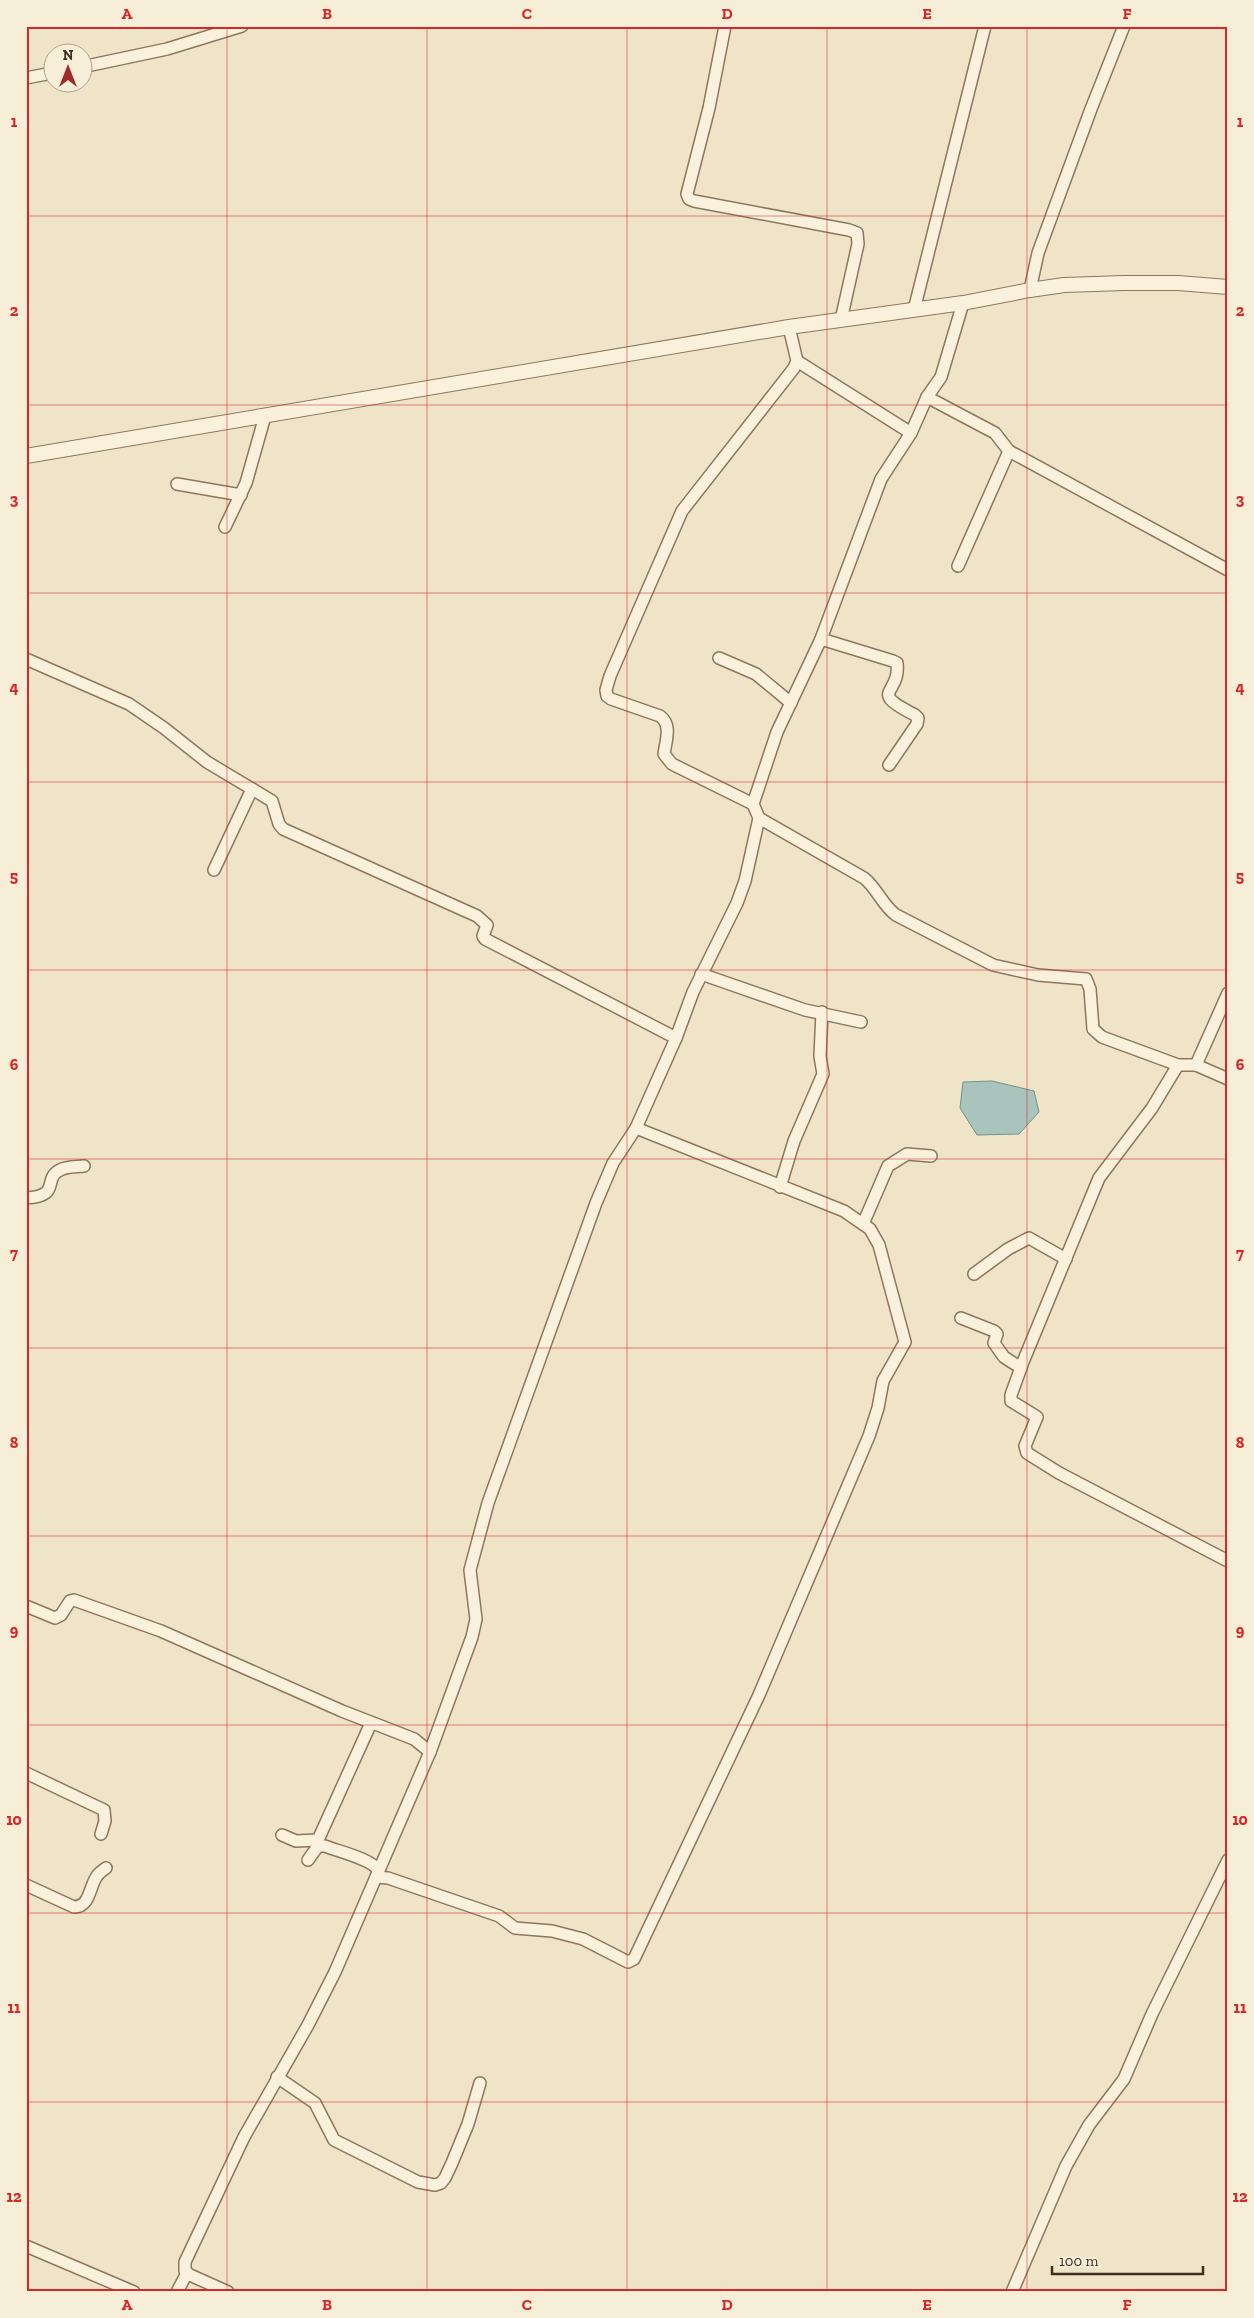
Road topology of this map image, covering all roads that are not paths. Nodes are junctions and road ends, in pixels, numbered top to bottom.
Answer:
1 (242, 26) edge
2 (725, 26) edge
3 (986, 26) edge
4 (1124, 26) edge
5 (92, 65) edge
6 (42, 75) edge
7 (26, 78) edge
8 (1228, 287) edge
9 (1030, 290) junction
10 (963, 302) junction
11 (914, 310) junction
12 (841, 320) junction
13 (790, 327) junction
14 (797, 361) junction
15 (927, 397) junction
16 (265, 416) junction
17 (911, 433) junction
18 (1009, 451) junction
19 (26, 456) edge
20 (177, 484) dead end
21 (241, 495) junction
22 (225, 527) dead end
23 (958, 566) dead end
24 (1228, 570) edge
25 (821, 639) junction
26 (719, 658) dead end
27 (26, 659) edge
28 (791, 703) junction
29 (889, 765) dead end
30 (252, 789) junction
31 (753, 804) junction
32 (759, 818) junction
33 (214, 870) dead end
34 (701, 974) junction
35 (1228, 993) edge
36 (822, 1012) junction
37 (861, 1022) dead end
38 (676, 1038) junction
39 (1178, 1065) junction
40 (1196, 1065) junction
41 (1228, 1079) edge
42 (636, 1128) junction
43 (931, 1156) dead end
44 (84, 1166) dead end
45 (780, 1187) junction
46 (26, 1198) edge
47 (863, 1224) junction
48 (1066, 1259) junction
49 (974, 1274) dead end
50 (960, 1318) dead end
51 (1021, 1368) junction
52 (1228, 1561) edge
53 (26, 1606) edge
54 (370, 1723) junction
55 (430, 1752) junction
56 (26, 1772) edge
57 (100, 1834) dead end
58 (282, 1835) dead end
59 (308, 1860) dead end
60 (1228, 1860) edge
61 (106, 1868) dead end
62 (377, 1873) junction
63 (26, 1884) edge
64 (277, 2078) junction
65 (480, 2083) dead end
66 (26, 2246) edge
67 (187, 2273) junction
68 (134, 2292) edge
69 (177, 2292) edge
70 (228, 2292) edge
71 (1012, 2292) edge

1 - 5 street
2 - 12 street
3 - 11 street
4 - 9 street
6 - 7 street
8 - 9 street
9 - 10 street
10 - 11 street
10 - 15 street
11 - 12 street
12 - 13 street
13 - 14 street
13 - 16 street
14 - 17 street
14 - 31 street
15 - 17 street
15 - 18 street
16 - 19 street
16 - 21 street
17 - 25 street
18 - 23 street
18 - 24 street
20 - 21 street
21 - 22 street
25 - 28 street
25 - 29 street
26 - 28 street
27 - 30 street
28 - 31 street
30 - 33 street
30 - 38 street
31 - 32 street
32 - 34 street
32 - 39 street
34 - 36 street
34 - 38 street
35 - 40 street
36 - 37 street
36 - 45 street
38 - 42 street
39 - 40 street
39 - 48 street
40 - 41 street
42 - 45 street
42 - 55 street
43 - 47 street
44 - 46 street
45 - 47 street
47 - 62 street
48 - 49 street
48 - 51 street
50 - 51 street
51 - 52 street
53 - 54 street
54 - 55 street
54 - 58 street
55 - 62 street
56 - 57 street
59 - 62 street
60 - 71 street
61 - 63 street
62 - 64 street
64 - 65 street
64 - 67 street
66 - 68 street
67 - 69 street
67 - 70 street

